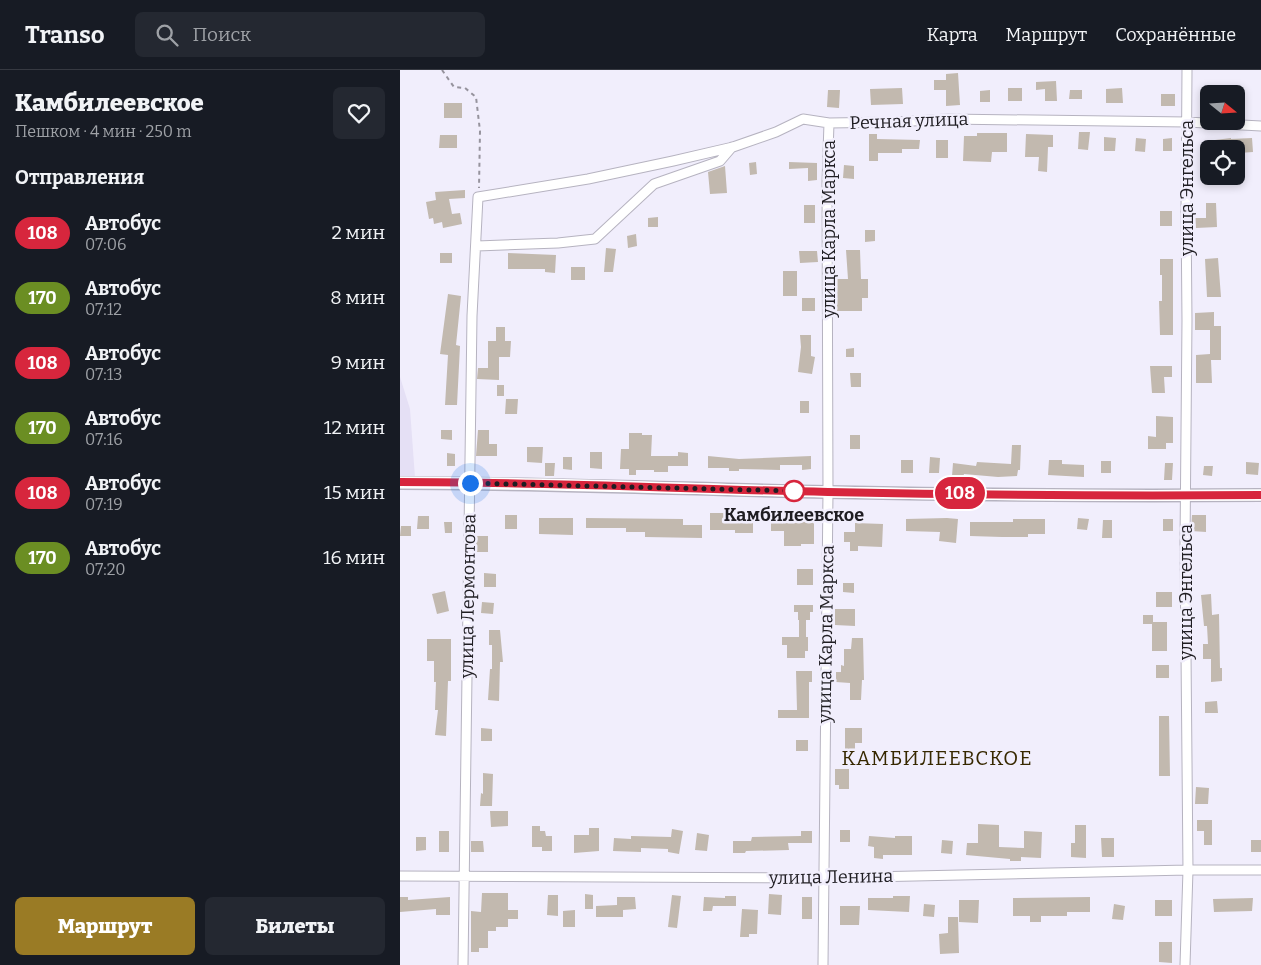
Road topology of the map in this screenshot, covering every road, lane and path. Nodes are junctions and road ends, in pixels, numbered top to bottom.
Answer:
1 (442, 70) edge
2 (1187, 70) edge
3 (1188, 122) junction
4 (829, 123) junction
5 (1261, 126) edge
6 (732, 147) junction
7 (478, 197) junction
8 (477, 246) junction
9 (400, 482) edge
10 (470, 483) junction
11 (828, 492) junction
12 (1261, 494) edge
13 (1186, 496) junction
14 (1188, 870) junction
15 (1261, 870) edge
16 (400, 876) edge
17 (464, 876) junction
18 (823, 878) junction
19 (463, 965) edge
20 (823, 965) edge
21 (1185, 965) edge

1 - 7 path
2 - 3 street, улица Энгельса
3 - 4 street, Речная улица
3 - 5 street, Речная улица
3 - 13 street, улица Энгельса
4 - 6 street, Речная улица
4 - 11 street, улица Карла Маркса
6 - 7 street, Речная улица
6 - 8 street
7 - 8 street, улица Лермонтова
8 - 10 street, улица Лермонтова
9 - 10 street
10 - 11 street
10 - 17 street, улица Лермонтова
11 - 13 street
11 - 18 street, улица Карла Маркса
12 - 13 street
13 - 14 street, улица Энгельса
14 - 15 street, улица Ленина
14 - 18 street, улица Ленина
14 - 21 street, улица Энгельса
16 - 17 street, улица Ленина
17 - 18 street, улица Ленина
17 - 19 street, улица Лермонтова
18 - 20 street, улица Карла Маркса

